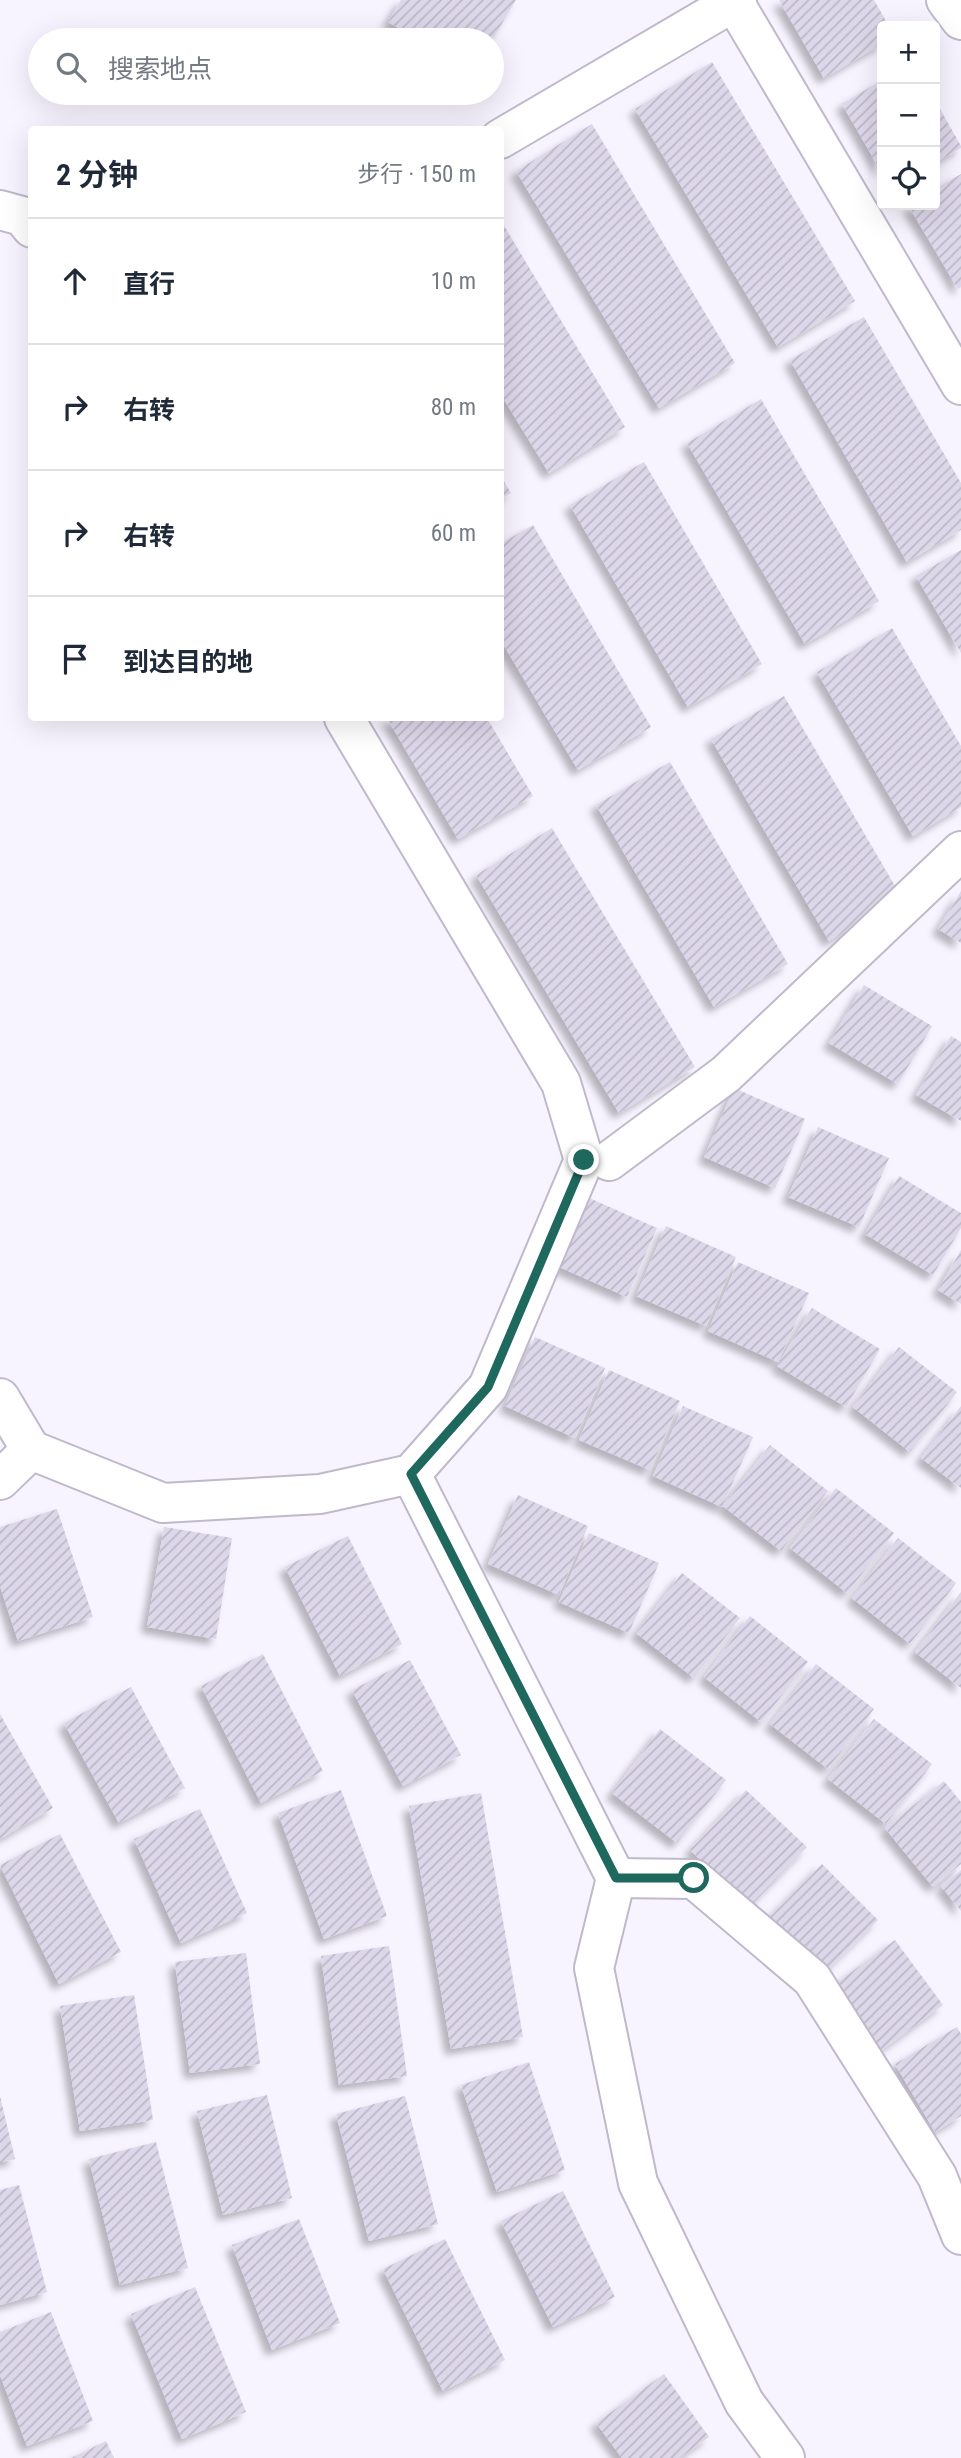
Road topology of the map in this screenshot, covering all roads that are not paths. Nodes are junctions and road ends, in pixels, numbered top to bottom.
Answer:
1 (946, 0) edge
2 (736, 1) edge
3 (961, 20) edge
4 (504, 137) edge
5 (0, 210) edge
6 (28, 223) edge
7 (961, 385) edge
8 (346, 721) edge
9 (961, 851) edge
10 (609, 1161) dead end
11 (0, 1398) edge
12 (31, 1450) junction
13 (411, 1474) junction
14 (0, 1480) edge
15 (616, 1878) junction
16 (961, 2235) edge
17 (785, 2458) edge

1 - 3 street
2 - 4 street
2 - 7 street
5 - 6 street
8 - 13 street
9 - 10 street
11 - 12 street
12 - 13 street
12 - 14 street
13 - 15 street
15 - 16 street
15 - 17 street

